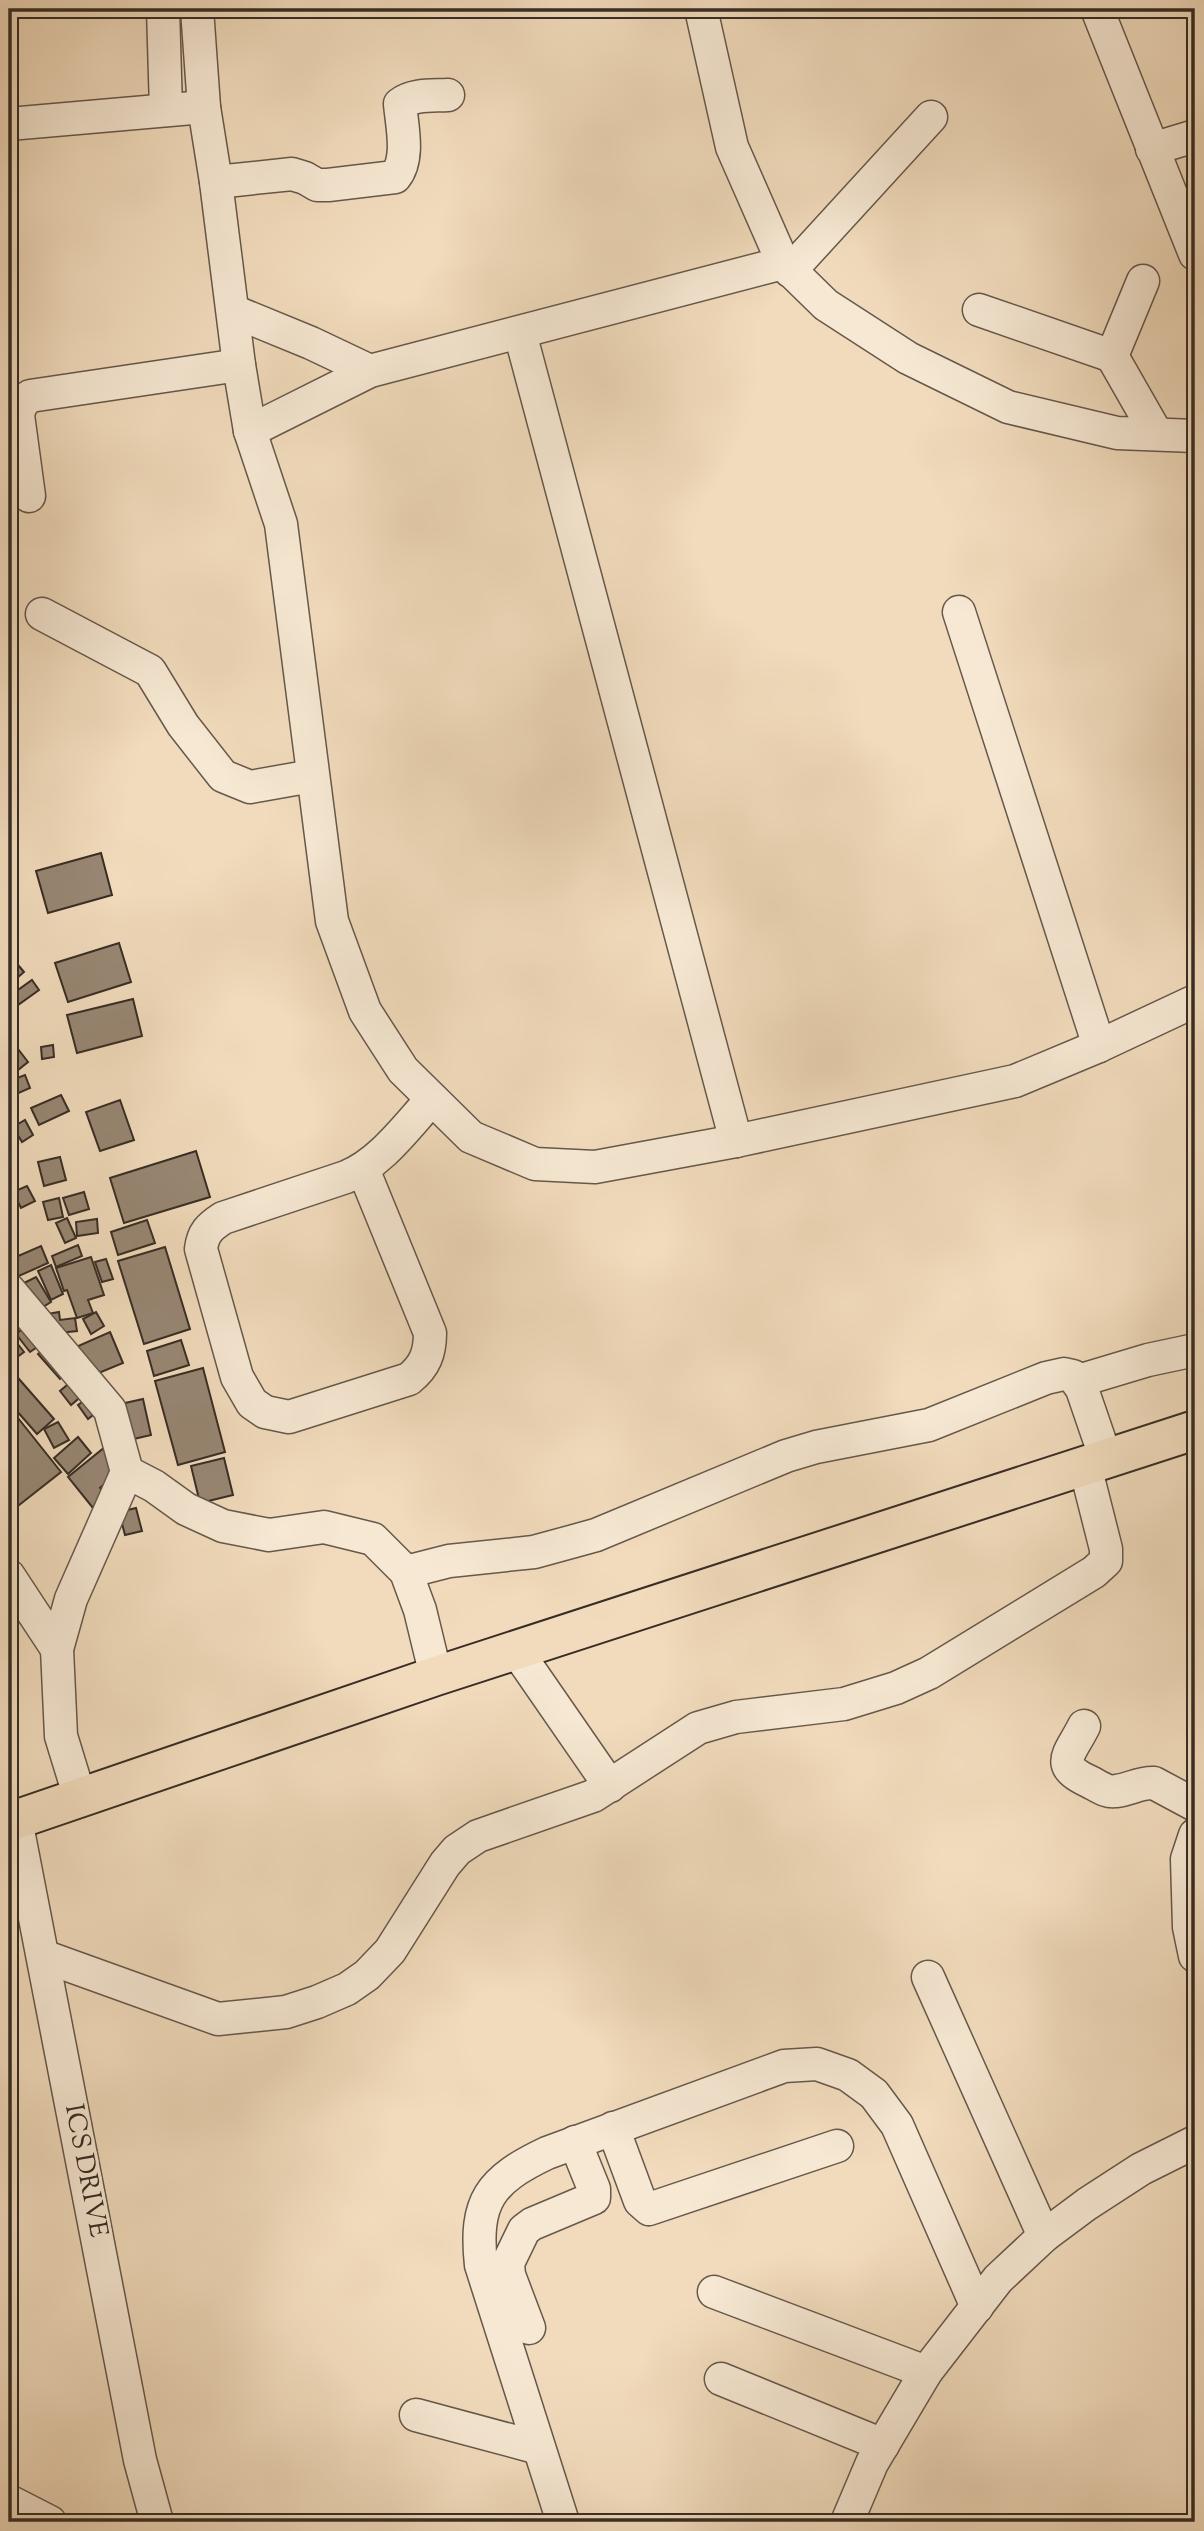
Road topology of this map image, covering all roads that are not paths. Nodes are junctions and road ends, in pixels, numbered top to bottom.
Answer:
1 (163, 9) edge
2 (197, 9) edge
3 (701, 9) edge
4 (1097, 9) edge
5 (447, 95) dead end
6 (204, 107) junction
7 (166, 110) junction
8 (931, 117) dead end
9 (9, 124) edge
10 (1195, 135) edge
11 (1152, 149) junction
12 (216, 182) junction
13 (1195, 254) edge
14 (787, 267) junction
15 (1143, 281) dead end
16 (979, 310) dead end
17 (233, 311) junction
18 (520, 333) junction
19 (1112, 356) junction
20 (239, 365) junction
21 (370, 371) junction
22 (250, 431) junction
23 (1156, 433) junction
24 (1195, 436) edge
25 (29, 496) dead end
26 (959, 612) dead end
27 (42, 614) dead end
28 (312, 776) junction
29 (1195, 1001) edge
30 (1099, 1046) junction
31 (432, 1099) junction
32 (736, 1142) junction
33 (363, 1169) junction
34 (9, 1290) edge
35 (1195, 1350) edge
36 (1078, 1381) junction
37 (1195, 1430) edge
38 (1096, 1463) junction
39 (127, 1472) junction
40 (406, 1572) junction
41 (9, 1576) edge
42 (57, 1649) junction
43 (516, 1650) junction
44 (436, 1676) junction
45 (1084, 1727) dead end
46 (610, 1786) junction
47 (80, 1798) junction
48 (1195, 1805) edge
49 (12, 1821) edge
50 (1195, 1835) edge
51 (43, 1956) junction
52 (1195, 1956) edge
53 (928, 1977) dead end
54 (613, 2129) junction
55 (575, 2142) junction
56 (1195, 2142) edge
57 (837, 2146) dead end
58 (1044, 2236) junction
59 (715, 2292) dead end
60 (977, 2307) junction
61 (529, 2328) dead end
62 (926, 2372) junction
63 (721, 2379) dead end
64 (416, 2415) dead end
65 (883, 2445) junction
66 (540, 2448) junction
67 (9, 2501) edge
68 (50, 2522) edge
69 (157, 2522) edge
70 (563, 2522) edge
71 (847, 2522) edge

1 - 7 street
2 - 6 street
3 - 14 street
4 - 11 street
5 - 12 street
6 - 7 street
6 - 12 street
7 - 9 street
8 - 14 street
10 - 11 street
11 - 13 street
12 - 17 street
14 - 18 street
14 - 23 street
15 - 19 street
16 - 19 street
17 - 20 street
17 - 21 street
18 - 21 street
18 - 32 street
19 - 23 street
20 - 22 street
20 - 25 street
21 - 22 street
22 - 28 street
23 - 24 street
26 - 30 street
27 - 28 street
28 - 31 street
29 - 30 street
30 - 32 street
31 - 32 street
31 - 33 street
33 - 33 street
34 - 39 street
35 - 36 street
36 - 38 street
36 - 40 street
37 - 38 main road
38 - 43 main road
38 - 46 street
39 - 40 street
39 - 42 street
40 - 44 street
41 - 42 street
42 - 47 street
43 - 44 main road
43 - 46 street
44 - 47 main road
45 - 48 street
46 - 51 street
47 - 49 main road
49 - 51 street, ICS DRIVE
50 - 52 street
51 - 69 street, ICS DRIVE
53 - 58 street
54 - 55 street
54 - 57 street
54 - 60 street
55 - 61 street
55 - 66 street
56 - 58 street
58 - 60 street
59 - 62 street
60 - 62 street
62 - 65 street
63 - 65 street
64 - 66 street
65 - 71 street
66 - 70 street
67 - 68 street

